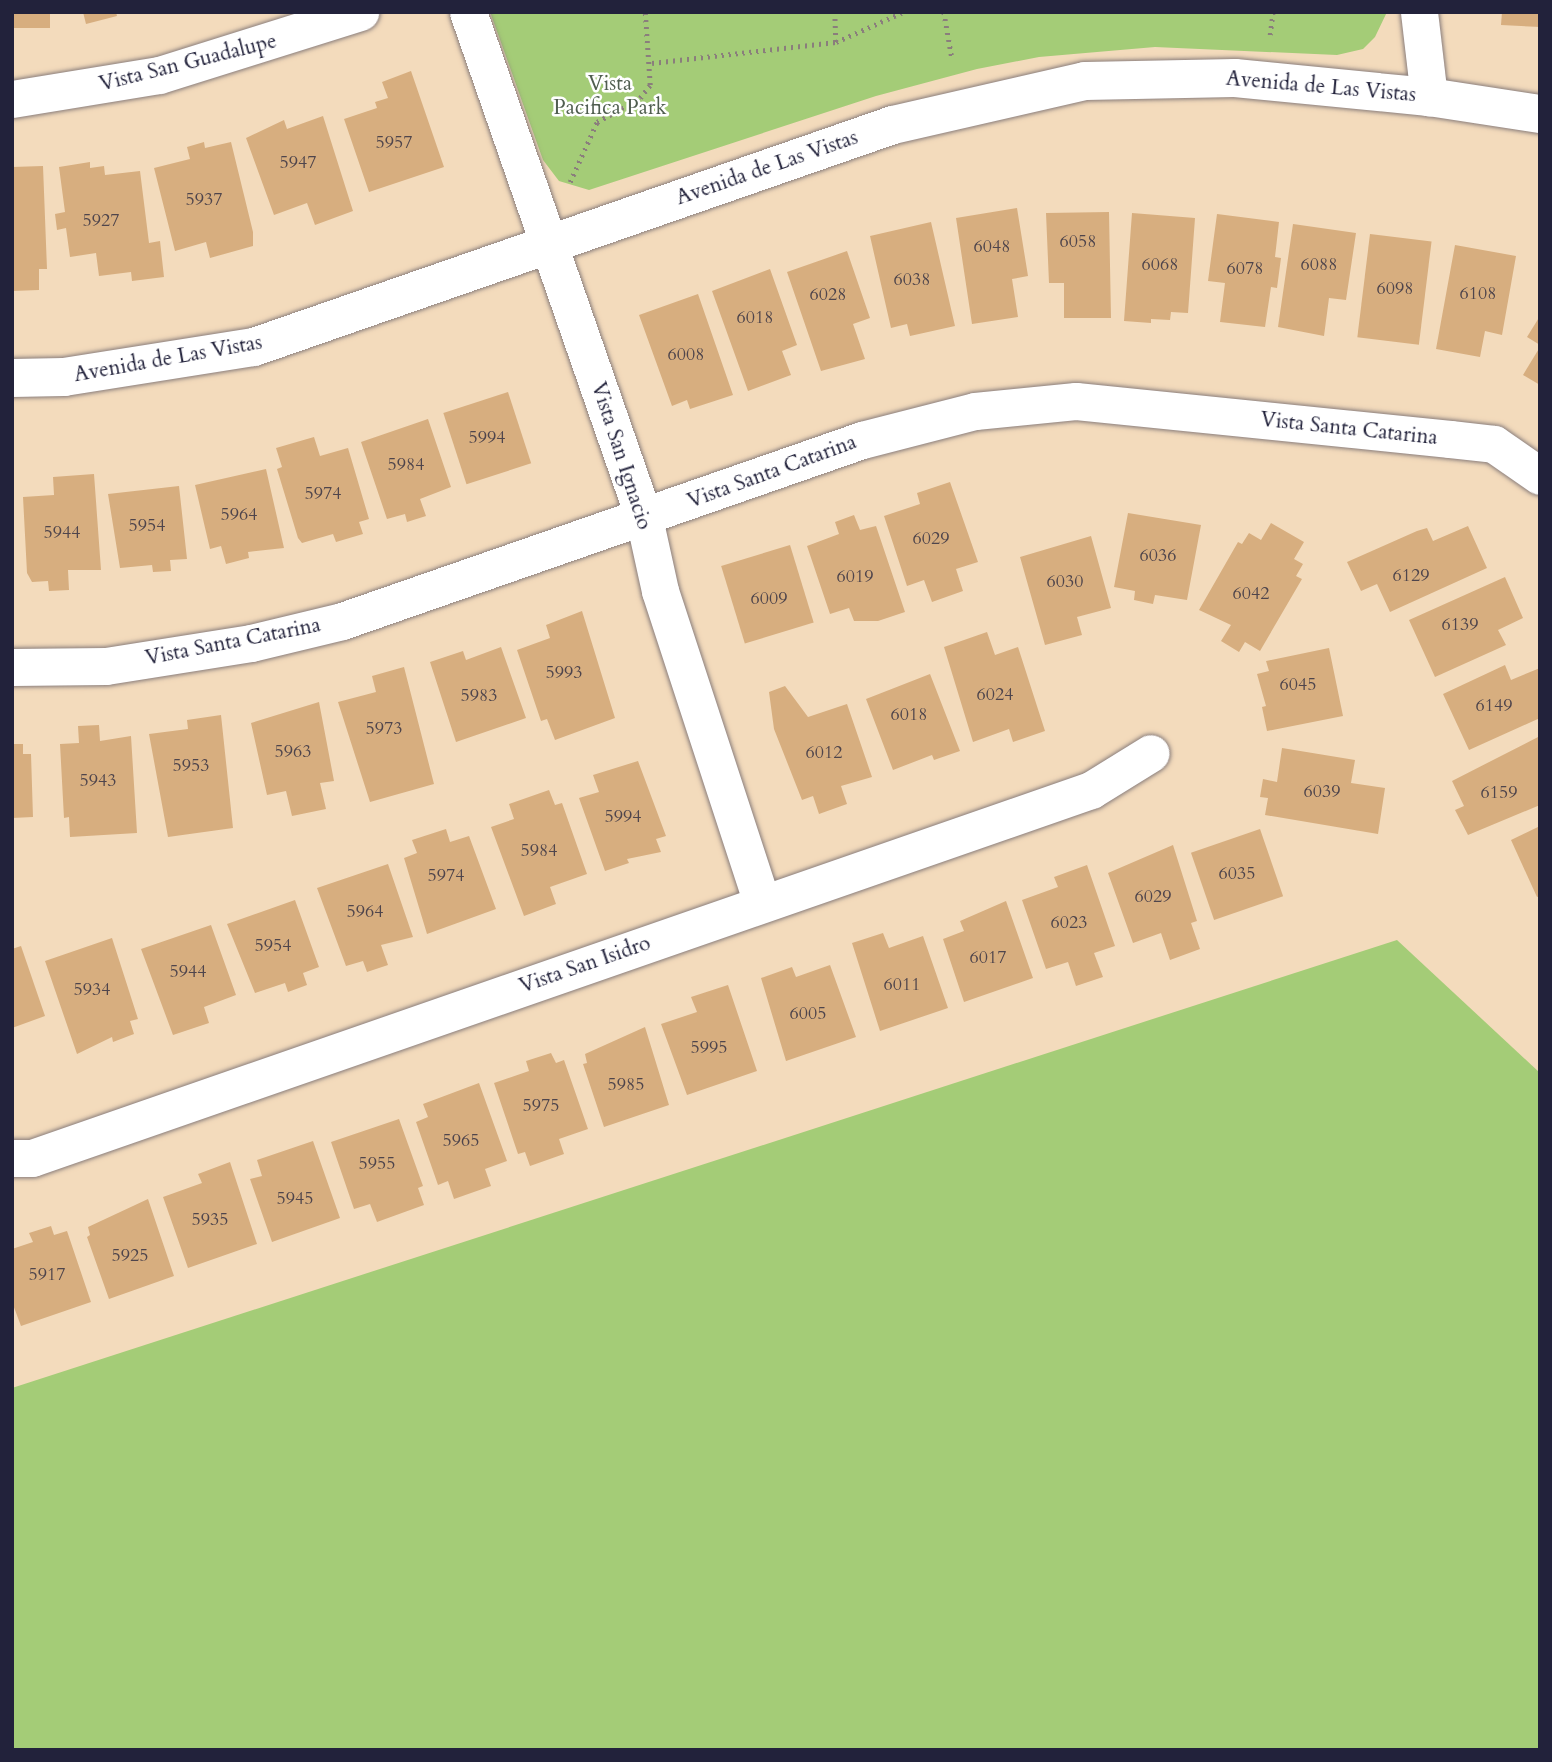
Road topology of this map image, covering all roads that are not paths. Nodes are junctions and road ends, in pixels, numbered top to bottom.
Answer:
1 (360, 12) edge
2 (468, 12) edge
3 (1419, 12) edge
4 (1429, 97) junction
5 (12, 99) edge
6 (1540, 114) edge
7 (550, 243) junction
8 (12, 378) edge
9 (1540, 476) edge
10 (644, 518) junction
11 (12, 667) edge
12 (1151, 753) dead end
13 (762, 904) junction
14 (12, 1158) edge

1 - 5 street, Vista San Guadalupe
2 - 7 street, Vista San Ignacio
3 - 4 street
4 - 6 street, Avenida de Las Vistas
4 - 7 street, Avenida de Las Vistas
7 - 8 street, Avenida de Las Vistas
7 - 10 street, Vista San Ignacio
9 - 10 street, Vista Santa Catarina
10 - 11 street, Vista Santa Catarina
10 - 13 street, Vista San Ignacio
12 - 13 street, Vista San Isidro
13 - 14 street, Vista San Isidro

